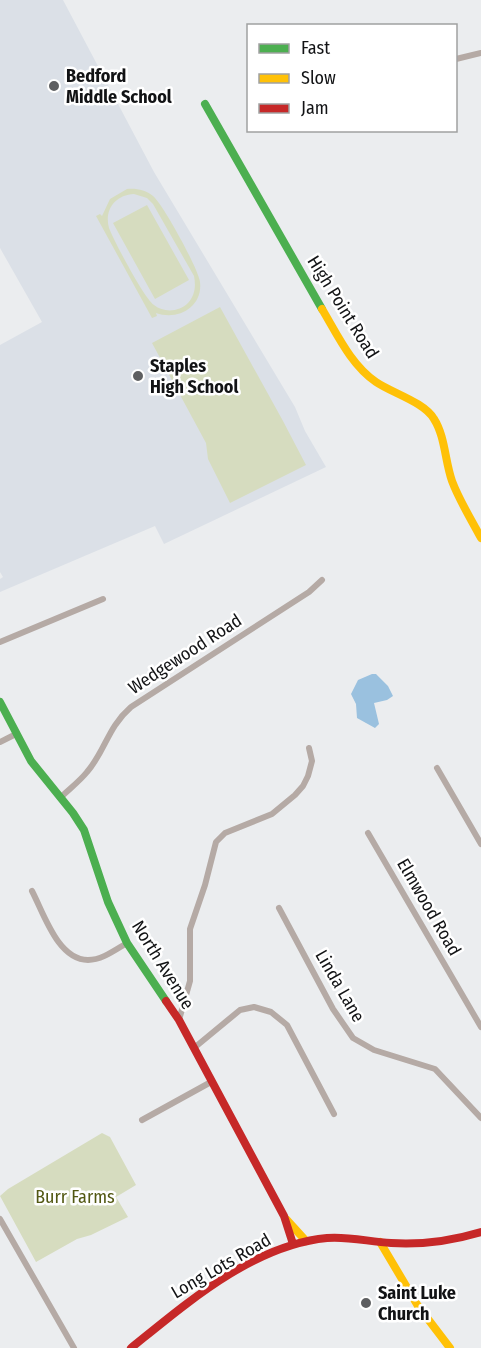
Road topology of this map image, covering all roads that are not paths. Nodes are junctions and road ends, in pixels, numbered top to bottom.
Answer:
1 (481, 53) edge
2 (457, 59) edge
3 (205, 104) dead end
4 (481, 538) edge
5 (322, 580) dead end
6 (103, 599) dead end
7 (0, 642) edge
8 (0, 702) edge
9 (16, 734) junction
10 (0, 742) edge
11 (309, 747) dead end
12 (437, 768) dead end
13 (60, 798) junction
14 (368, 832) dead end
15 (481, 844) edge
16 (32, 891) dead end
17 (279, 908) dead end
18 (127, 944) junction
19 (178, 1020) junction
20 (481, 1027) edge
21 (194, 1048) junction
22 (211, 1082) junction
23 (334, 1114) dead end
24 (481, 1118) edge
25 (142, 1120) dead end
26 (284, 1216) junction
27 (0, 1219) edge
28 (481, 1232) edge
29 (306, 1241) junction
30 (380, 1242) junction
31 (393, 1243) junction
32 (293, 1244) junction
33 (394, 1264) junction
34 (74, 1348) edge
35 (131, 1348) edge
36 (450, 1348) edge

1 - 2 street
3 - 4 street, High Point Road
5 - 13 street, Wedgewood Road
6 - 7 street
8 - 9 street, North Avenue
9 - 10 street
9 - 13 street, North Avenue
11 - 19 street
12 - 15 street
13 - 18 street, North Avenue
14 - 20 street, Elmwood Road
16 - 18 street
17 - 24 street, Linda Lane
18 - 19 street, North Avenue
19 - 21 street, North Avenue
21 - 22 street, North Avenue
21 - 23 street
22 - 25 street
22 - 26 street, North Avenue
26 - 29 street, North Avenue
26 - 32 street, North Avenue
27 - 34 street
28 - 31 street, Long Lots Road
29 - 30 street, Long Lots Road
29 - 32 street, Long Lots Road
30 - 31 street, Long Lots Road
30 - 33 street
31 - 33 street
32 - 35 street, Long Lots Road
33 - 36 street

